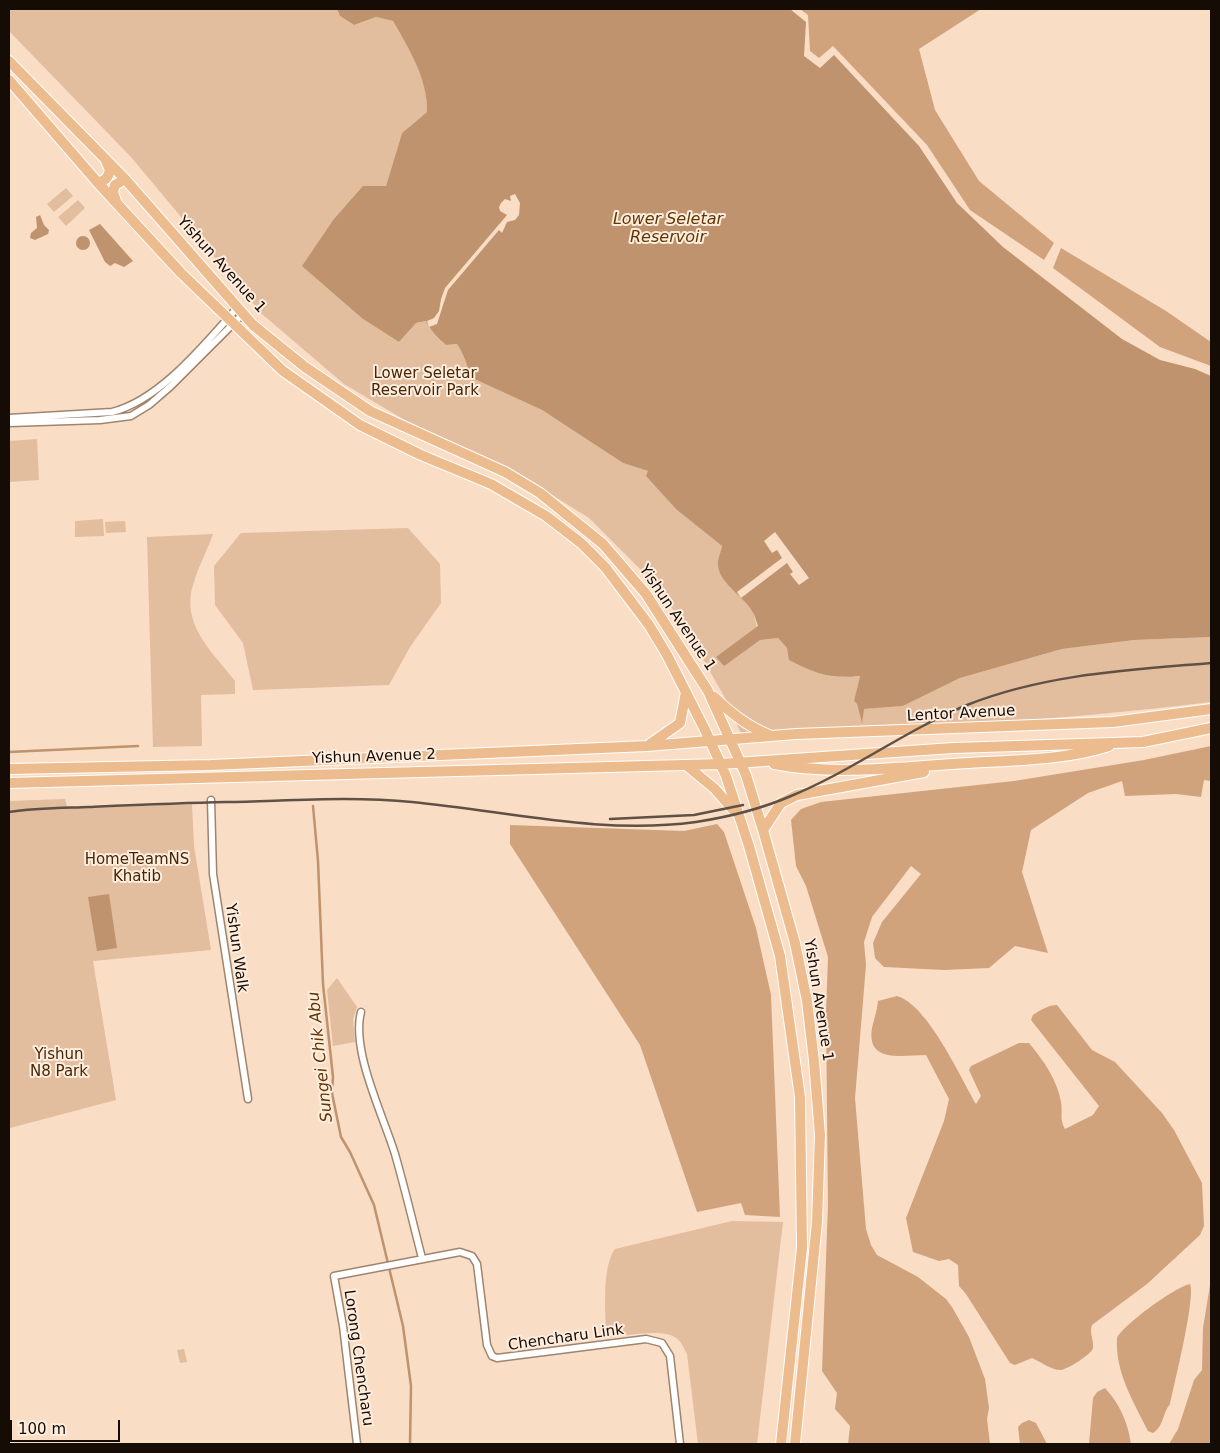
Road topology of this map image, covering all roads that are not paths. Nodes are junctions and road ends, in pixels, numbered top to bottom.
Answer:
1 (9, 61) edge
2 (9, 80) edge
3 (104, 157) junction
4 (125, 179) junction
5 (98, 183) junction
6 (119, 206) junction
7 (240, 311) junction
8 (230, 322) junction
9 (9, 418) edge
10 (9, 423) edge
11 (646, 594) junction
12 (639, 612) junction
13 (708, 690) junction
14 (686, 692) junction
15 (1211, 709) edge
16 (1211, 728) edge
17 (772, 736) junction
18 (731, 739) junction
19 (711, 742) junction
20 (1122, 742) junction
21 (647, 746) junction
22 (761, 762) junction
23 (740, 763) junction
24 (975, 763) junction
25 (721, 764) junction
26 (686, 765) junction
27 (9, 769) edge
28 (9, 783) edge
29 (211, 800) dead end
30 (738, 815) junction
31 (763, 830) junction
32 (361, 1012) dead end
33 (248, 1099) dead end
34 (422, 1258) junction
35 (334, 1276) joint
36 (356, 1444) edge
37 (680, 1444) edge
38 (781, 1444) edge
39 (794, 1444) edge

1 - 3 main road, Yishun Avenue 1
2 - 5 main road, Yishun Avenue 1
3 - 4 main road, Yishun Avenue 1
3 - 5 main road
4 - 6 main road
4 - 7 main road, Yishun Avenue 1
5 - 6 main road, Yishun Avenue 1
6 - 8 main road, Yishun Avenue 1
7 - 8 street
7 - 11 main road, Yishun Avenue 1
8 - 9 street
8 - 10 street
8 - 12 main road, Yishun Avenue 1
11 - 12 main road
11 - 13 main road, Yishun Avenue 1
12 - 14 main road, Yishun Avenue 1
13 - 17 main road
13 - 18 main road, Yishun Avenue 1
14 - 19 main road, Yishun Avenue 1
14 - 21 main road
15 - 17 main road, Lentor Avenue
16 - 20 main road
17 - 18 main road, Lentor Avenue
18 - 19 main road, Lentor Avenue
18 - 23 main road, Yishun Avenue 1
19 - 21 main road, Yishun Avenue 2
19 - 25 main road, Yishun Avenue 1
20 - 22 main road
20 - 24 main road
21 - 27 main road, Yishun Avenue 2
22 - 23 main road
22 - 24 main road
23 - 25 main road, Yishun Avenue 2
23 - 31 main road, Yishun Avenue 1
24 - 31 main road
25 - 26 main road, Yishun Avenue 2
25 - 30 main road, Yishun Avenue 1
26 - 28 main road, Yishun Avenue 2
26 - 30 main road
29 - 33 street, Yishun Walk
30 - 38 main road, Yishun Avenue 1
31 - 39 main road, Yishun Avenue 1
32 - 34 street
34 - 35 street, Chencharu Link
34 - 37 street, Chencharu Link
35 - 36 street, Lorong Chencharu

